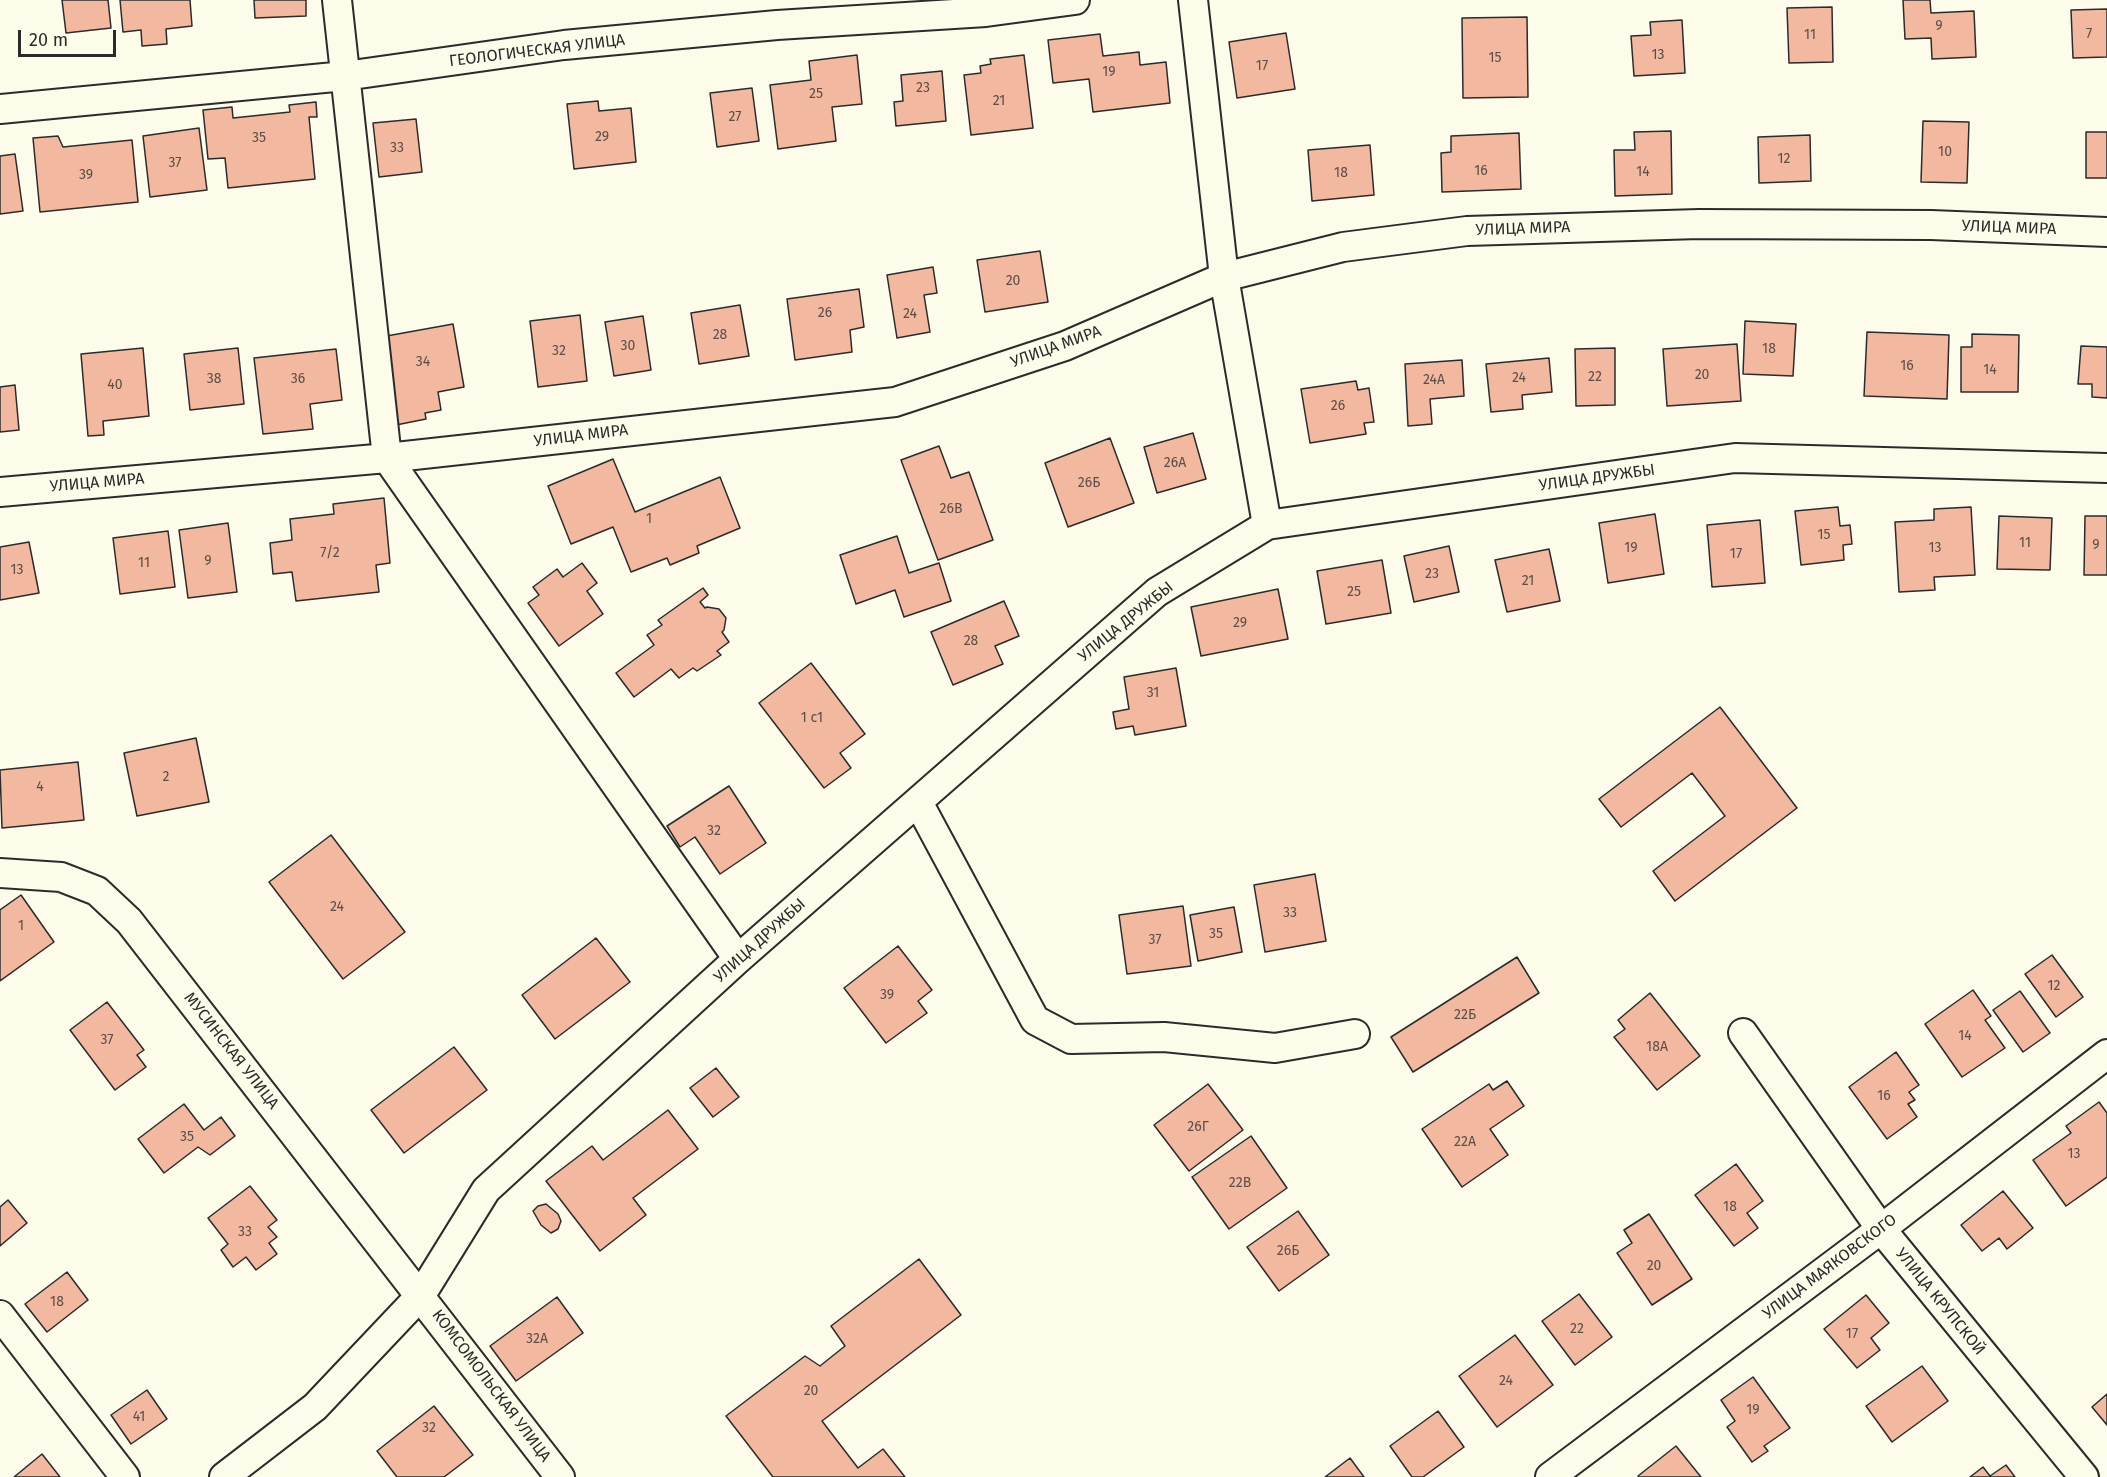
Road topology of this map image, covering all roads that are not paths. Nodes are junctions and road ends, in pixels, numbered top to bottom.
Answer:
1 (337, 0) edge
2 (1075, 0) edge
3 (1193, 0) edge
4 (345, 76) junction
5 (0, 109) edge
6 (2107, 232) edge
7 (1224, 277) junction
8 (387, 458) junction
9 (2107, 468) edge
10 (0, 492) edge
11 (1267, 525) junction
12 (918, 802) junction
13 (0, 873) edge
14 (738, 959) junction
15 (1743, 1033) dead end
16 (1355, 1034) dead end
17 (2107, 1054) edge
18 (1881, 1229) junction
19 (421, 1295) junction
20 (0, 1315) edge
21 (125, 1477) edge
22 (224, 1477) edge
23 (561, 1477) edge
24 (1550, 1477) edge
25 (2084, 1477) edge

1 - 4 street
2 - 4 street, ГЕОЛОГИЧЕСКАЯ УЛИЦА
3 - 7 street
4 - 5 street, ГЕОЛОГИЧЕСКАЯ УЛИЦА
4 - 8 street
6 - 7 street, УЛИЦА МИРА
7 - 8 street, УЛИЦА МИРА
7 - 11 street
8 - 10 street, УЛИЦА МИРА
8 - 14 street
9 - 11 street, УЛИЦА ДРУЖБЫ
11 - 12 street, УЛИЦА ДРУЖБЫ
12 - 14 street, УЛИЦА ДРУЖБЫ
12 - 16 street
13 - 19 street, МУСИНСКАЯ УЛИЦА
14 - 19 street, УЛИЦА ДРУЖБЫ
15 - 18 street, УЛИЦА КРУПСКОЙ
17 - 18 street, УЛИЦА МАЯКОВСКОГО
18 - 24 street, УЛИЦА МАЯКОВСКОГО
18 - 25 street, УЛИЦА КРУПСКОЙ
19 - 22 street, УЛИЦА ДРУЖБЫ
19 - 23 street, КОМСОМОЛЬСКАЯ УЛИЦА
20 - 21 street

